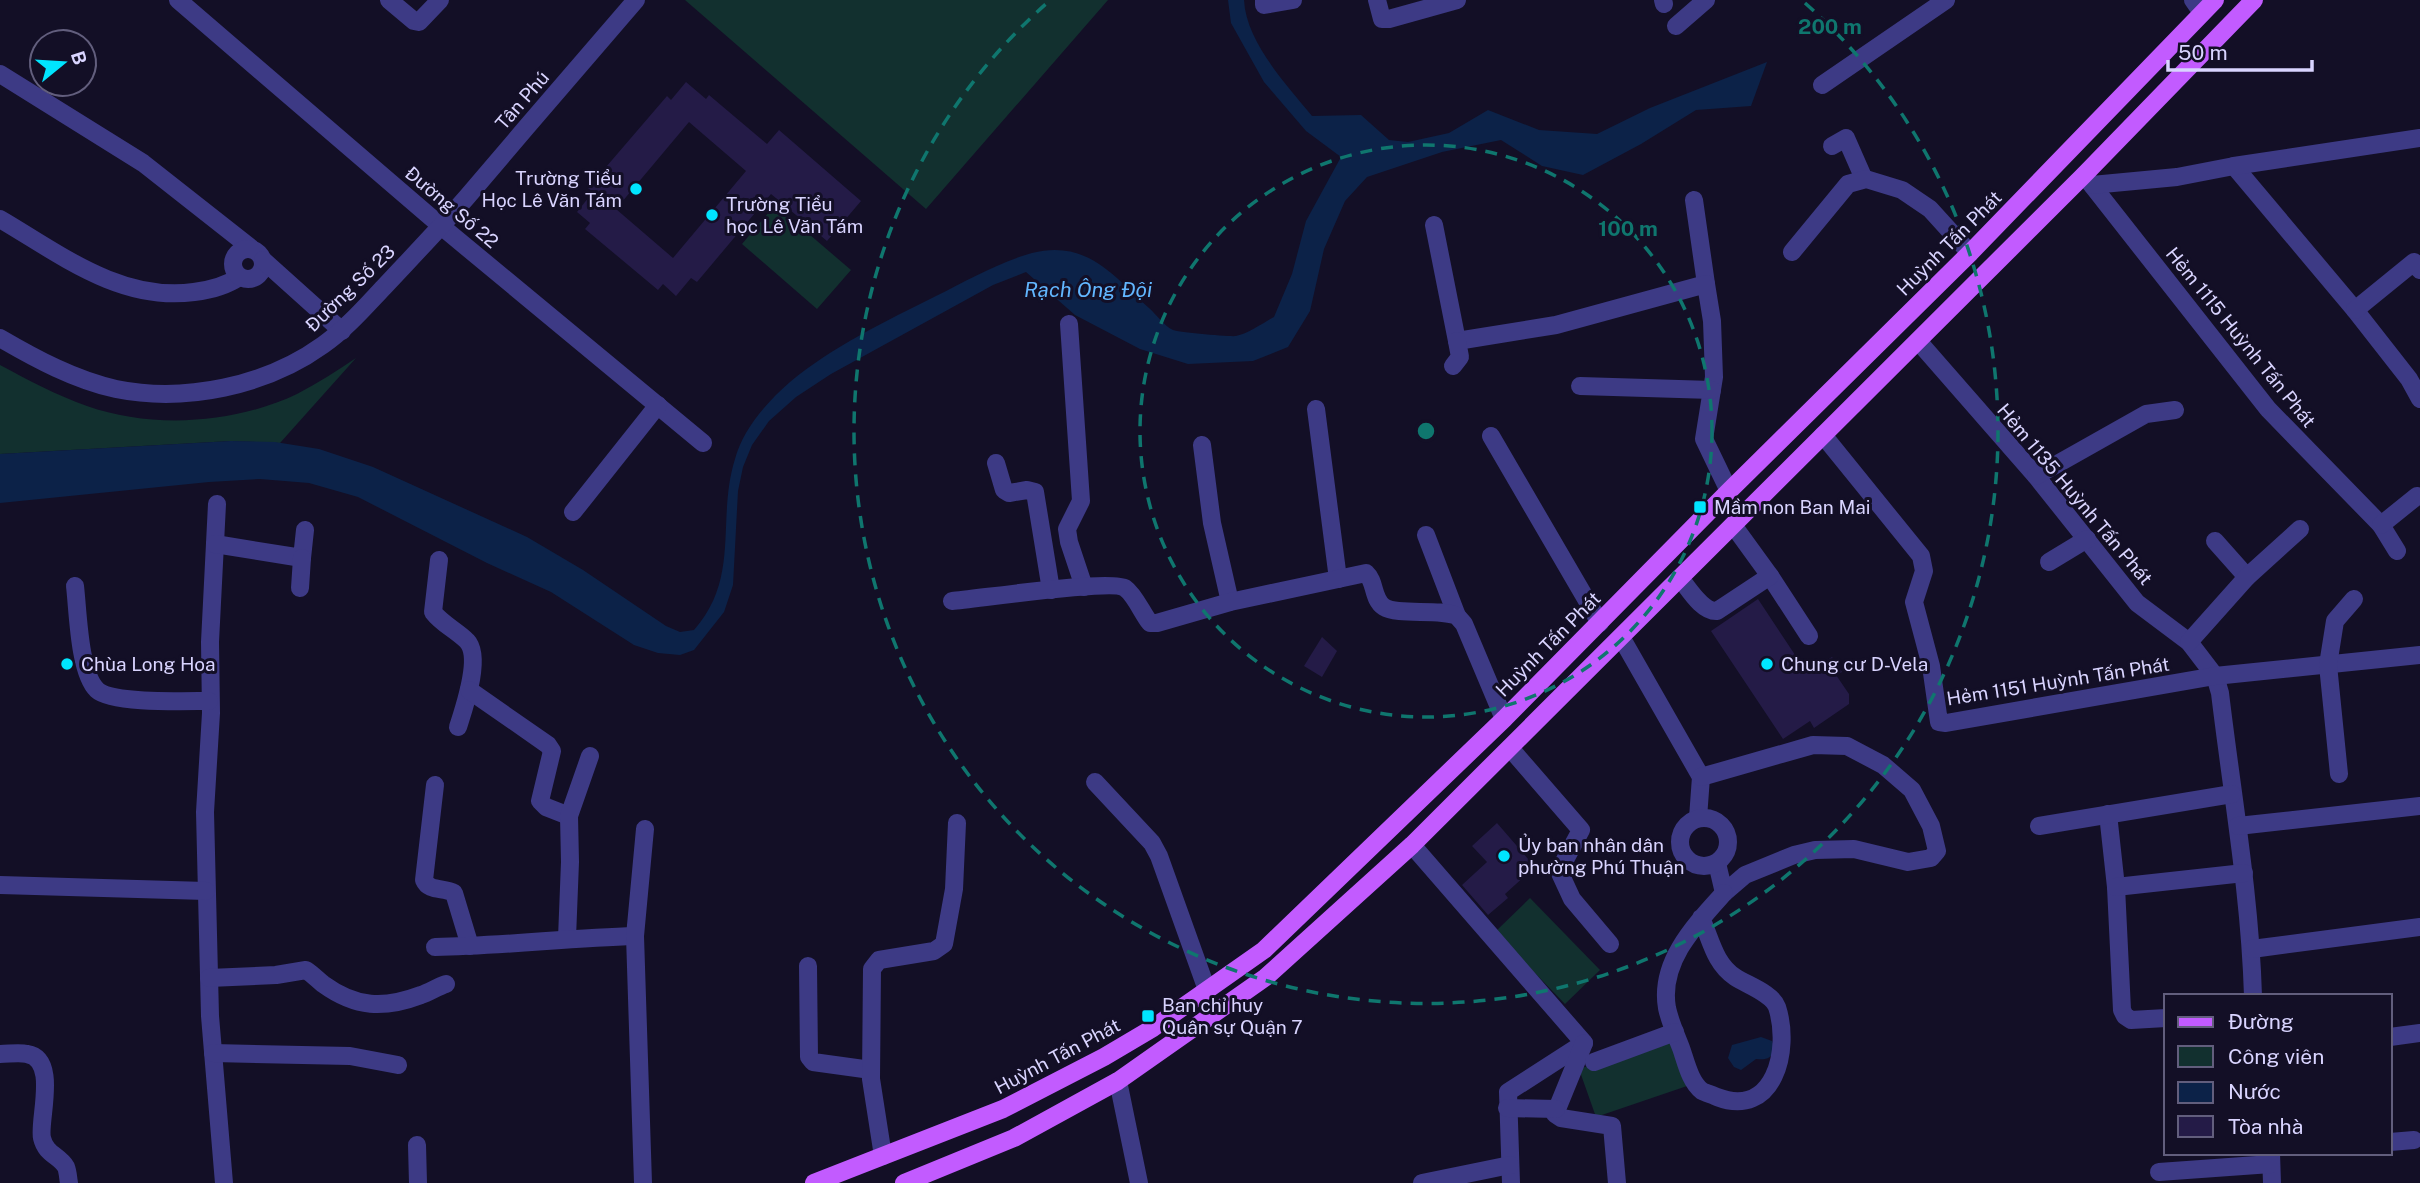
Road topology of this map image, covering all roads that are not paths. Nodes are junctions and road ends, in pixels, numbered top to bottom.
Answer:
1 (178, 0) edge
2 (389, 0) edge
3 (440, 0) edge
4 (635, 0) edge
5 (1264, 0) edge
6 (1293, 0) edge
7 (1377, 0) edge
8 (1457, 0) edge
9 (1706, 0) edge
10 (1946, 0) edge
11 (2254, 0) edge
12 (2203, 4) edge
13 (1676, 26) dead end
14 (0, 74) edge
15 (1822, 85) dead end
16 (2420, 138) edge
17 (1832, 146) dead end
18 (2066, 154) junction
19 (2234, 166) junction
20 (1864, 179) junction
21 (2088, 180) junction
22 (1694, 200) dead end
23 (0, 219) edge
24 (1434, 225) dead end
25 (441, 226) junction
26 (1792, 252) dead end
27 (1970, 253) junction
28 (257, 254) junction
29 (2420, 270) edge
30 (239, 277) junction
31 (1706, 284) junction
32 (2355, 310) junction
33 (1069, 324) dead end
34 (342, 331) junction
35 (0, 338) edge
36 (1457, 341) junction
37 (1919, 341) junction
38 (1453, 366) dead end
39 (2415, 375) edge
40 (1580, 386) dead end
41 (1712, 390) junction
42 (2420, 399) edge
43 (658, 405) junction
44 (1315, 409) dead end
45 (2175, 410) dead end
46 (1804, 417) junction
47 (1824, 435) junction
48 (1491, 436) dead end
49 (704, 443) dead end
50 (1202, 446) dead end
51 (996, 463) dead end
52 (2036, 477) junction
53 (1728, 491) junction
54 (2417, 496) dead end
55 (217, 504) dead end
56 (573, 512) dead end
57 (1733, 525) junction
58 (2381, 525) junction
59 (2300, 529) dead end
60 (305, 530) dead end
61 (1426, 535) dead end
62 (2087, 538) junction
63 (2215, 541) dead end
64 (215, 544) junction
65 (2397, 551) dead end
66 (302, 558) junction
67 (439, 560) dead end
68 (2049, 562) dead end
69 (1770, 576) junction
70 (2247, 577) junction
71 (1680, 578) junction
72 (1338, 579) junction
73 (75, 586) dead end
74 (1084, 587) junction
75 (300, 588) dead end
76 (1051, 590) junction
77 (2354, 599) dead end
78 (952, 601) dead end
79 (1230, 602) junction
80 (1457, 615) junction
81 (1600, 623) junction
82 (1809, 636) dead end
83 (1621, 637) junction
84 (2189, 642) junction
85 (2420, 655) edge
86 (2328, 665) junction
87 (2215, 676) junction
88 (469, 690) junction
89 (209, 701) junction
90 (1498, 724) junction
91 (458, 727) dead end
92 (1510, 748) junction
93 (590, 756) dead end
94 (2339, 774) dead end
95 (1701, 777) junction
96 (1095, 782) dead end
97 (435, 785) dead end
98 (2232, 794) junction
99 (2420, 806) edge
100 (2108, 814) junction
101 (569, 816) junction
102 (1698, 818) junction
103 (957, 823) dead end
104 (1394, 824) junction
105 (2039, 826) dead end
106 (2238, 826) junction
107 (645, 829) dead end
108 (1412, 845) junction
109 (1717, 863) junction
110 (2244, 873) junction
111 (0, 885) edge
112 (2116, 887) junction
113 (206, 891) junction
114 (1724, 893) junction
115 (1701, 918) junction
116 (2420, 927) edge
117 (635, 936) junction
118 (567, 938) junction
119 (1610, 944) dead end
120 (470, 946) junction
121 (435, 947) dead end
122 (2252, 949) junction
123 (808, 966) dead end
124 (209, 978) junction
125 (446, 984) dead end
126 (1207, 990) junction
127 (2253, 994) edge
128 (2164, 1018) edge
129 (1675, 1032) junction
130 (2420, 1033) edge
131 (2392, 1037) edge
132 (1584, 1043) junction
133 (213, 1053) junction
134 (0, 1054) edge
135 (1594, 1062) dead end
136 (398, 1065) dead end
137 (870, 1070) junction
138 (1118, 1081) junction
139 (1507, 1108) junction
140 (1556, 1109) junction
141 (2414, 1140) dead end
142 (2392, 1142) edge
143 (416, 1145) dead end
144 (883, 1156) junction
145 (2271, 1156) edge
146 (2159, 1172) dead end
147 (1511, 1174) edge
148 (69, 1183) edge
149 (224, 1183) edge
150 (418, 1183) edge
151 (643, 1183) edge
152 (814, 1183) edge
153 (904, 1183) edge
154 (1139, 1183) edge
155 (1422, 1183) edge
156 (1617, 1183) edge
157 (2272, 1183) edge

1 - 25 street, Đường Số 22
2 - 3 street
4 - 25 street, Tân Phú
5 - 6 street
7 - 8 street
9 - 13 street
10 - 15 street
11 - 21 main road
12 - 18 main road, Huỳnh Tấn Phát
14 - 28 street
16 - 19 street
17 - 20 street
18 - 21 main road
18 - 27 main road, Huỳnh Tấn Phát
19 - 21 street
19 - 32 street
20 - 26 street
20 - 27 street
21 - 37 main road
21 - 58 street, Hẻm 1115 Huỳnh Tấn Phát
22 - 31 street
23 - 30 street
24 - 36 street
25 - 34 street, Đường Số 23
25 - 43 street, Đường Số 22
27 - 46 main road, Huỳnh Tấn Phát
28 - 30 street
28 - 30 street
28 - 34 street
29 - 32 street
31 - 36 street
31 - 41 street
32 - 39 street
33 - 74 street
34 - 35 street, Đường Số 23
36 - 38 street
37 - 47 main road
37 - 52 street, Hẻm 1135 Huỳnh Tấn Phát
39 - 42 street
40 - 41 street
41 - 53 street
43 - 49 street, Đường Số 22
43 - 56 street
44 - 72 street
45 - 52 street
46 - 47 main road
46 - 53 main road, Huỳnh Tấn Phát
47 - 57 main road
47 - 87 street, Hẻm 1151 Huỳnh Tấn Phát
48 - 81 street
50 - 79 street
51 - 76 street
52 - 62 street, Hẻm 1135 Huỳnh Tấn Phát
53 - 81 main road, Huỳnh Tấn Phát
54 - 58 street
55 - 64 street
57 - 69 street
57 - 71 main road
58 - 65 street, Hẻm 1115 Huỳnh Tấn Phát
59 - 70 street
60 - 66 street
61 - 80 street
62 - 68 street
62 - 84 street, Hẻm 1135 Huỳnh Tấn Phát
63 - 70 street
64 - 66 street
64 - 89 street
66 - 75 street
67 - 88 street
69 - 71 street
69 - 82 street
70 - 84 street
71 - 83 main road
72 - 79 street
72 - 80 street
73 - 89 street
74 - 76 street
74 - 79 street
76 - 78 street
77 - 86 street
80 - 90 street
81 - 90 main road, Huỳnh Tấn Phát
83 - 92 main road
83 - 95 street
84 - 87 street, Hẻm 1135 Huỳnh Tấn Phát
85 - 86 street
86 - 87 street
86 - 94 street
87 - 98 street, Hẻm 1135 Huỳnh Tấn Phát
88 - 91 street
88 - 101 street
89 - 113 street
90 - 92 main road
90 - 104 main road, Huỳnh Tấn Phát
92 - 108 main road
92 - 119 street
93 - 101 street
95 - 102 street
95 - 114 street
96 - 126 street
97 - 120 street
98 - 100 street
98 - 106 street, Hẻm 1135 Huỳnh Tấn Phát
99 - 106 street
100 - 105 street
100 - 112 street
101 - 118 street
102 - 109 street
102 - 109 street
103 - 137 street
104 - 108 main road
104 - 126 main road, Huỳnh Tấn Phát
106 - 110 street, Hẻm 1135 Huỳnh Tấn Phát
107 - 117 street
108 - 132 street
108 - 138 main road
109 - 114 street
110 - 112 street
110 - 122 street, Hẻm 1135 Huỳnh Tấn Phát
111 - 113 street
112 - 128 street
113 - 124 street
114 - 115 street
115 - 129 street
115 - 129 street
116 - 122 street
117 - 118 street
117 - 151 street
118 - 120 street
120 - 121 street
122 - 127 street, Hẻm 1135 Huỳnh Tấn Phát
123 - 137 street
124 - 125 street
124 - 133 street
126 - 144 main road, Huỳnh Tấn Phát
129 - 135 street
130 - 131 street
132 - 139 street
132 - 140 street
133 - 136 street
133 - 149 street
134 - 148 street
137 - 144 street
138 - 153 main road
138 - 154 street
139 - 140 street
139 - 147 street
140 - 156 street
141 - 142 street
143 - 150 street
144 - 152 main road, Huỳnh Tấn Phát
145 - 146 street
145 - 157 street
147 - 155 street

